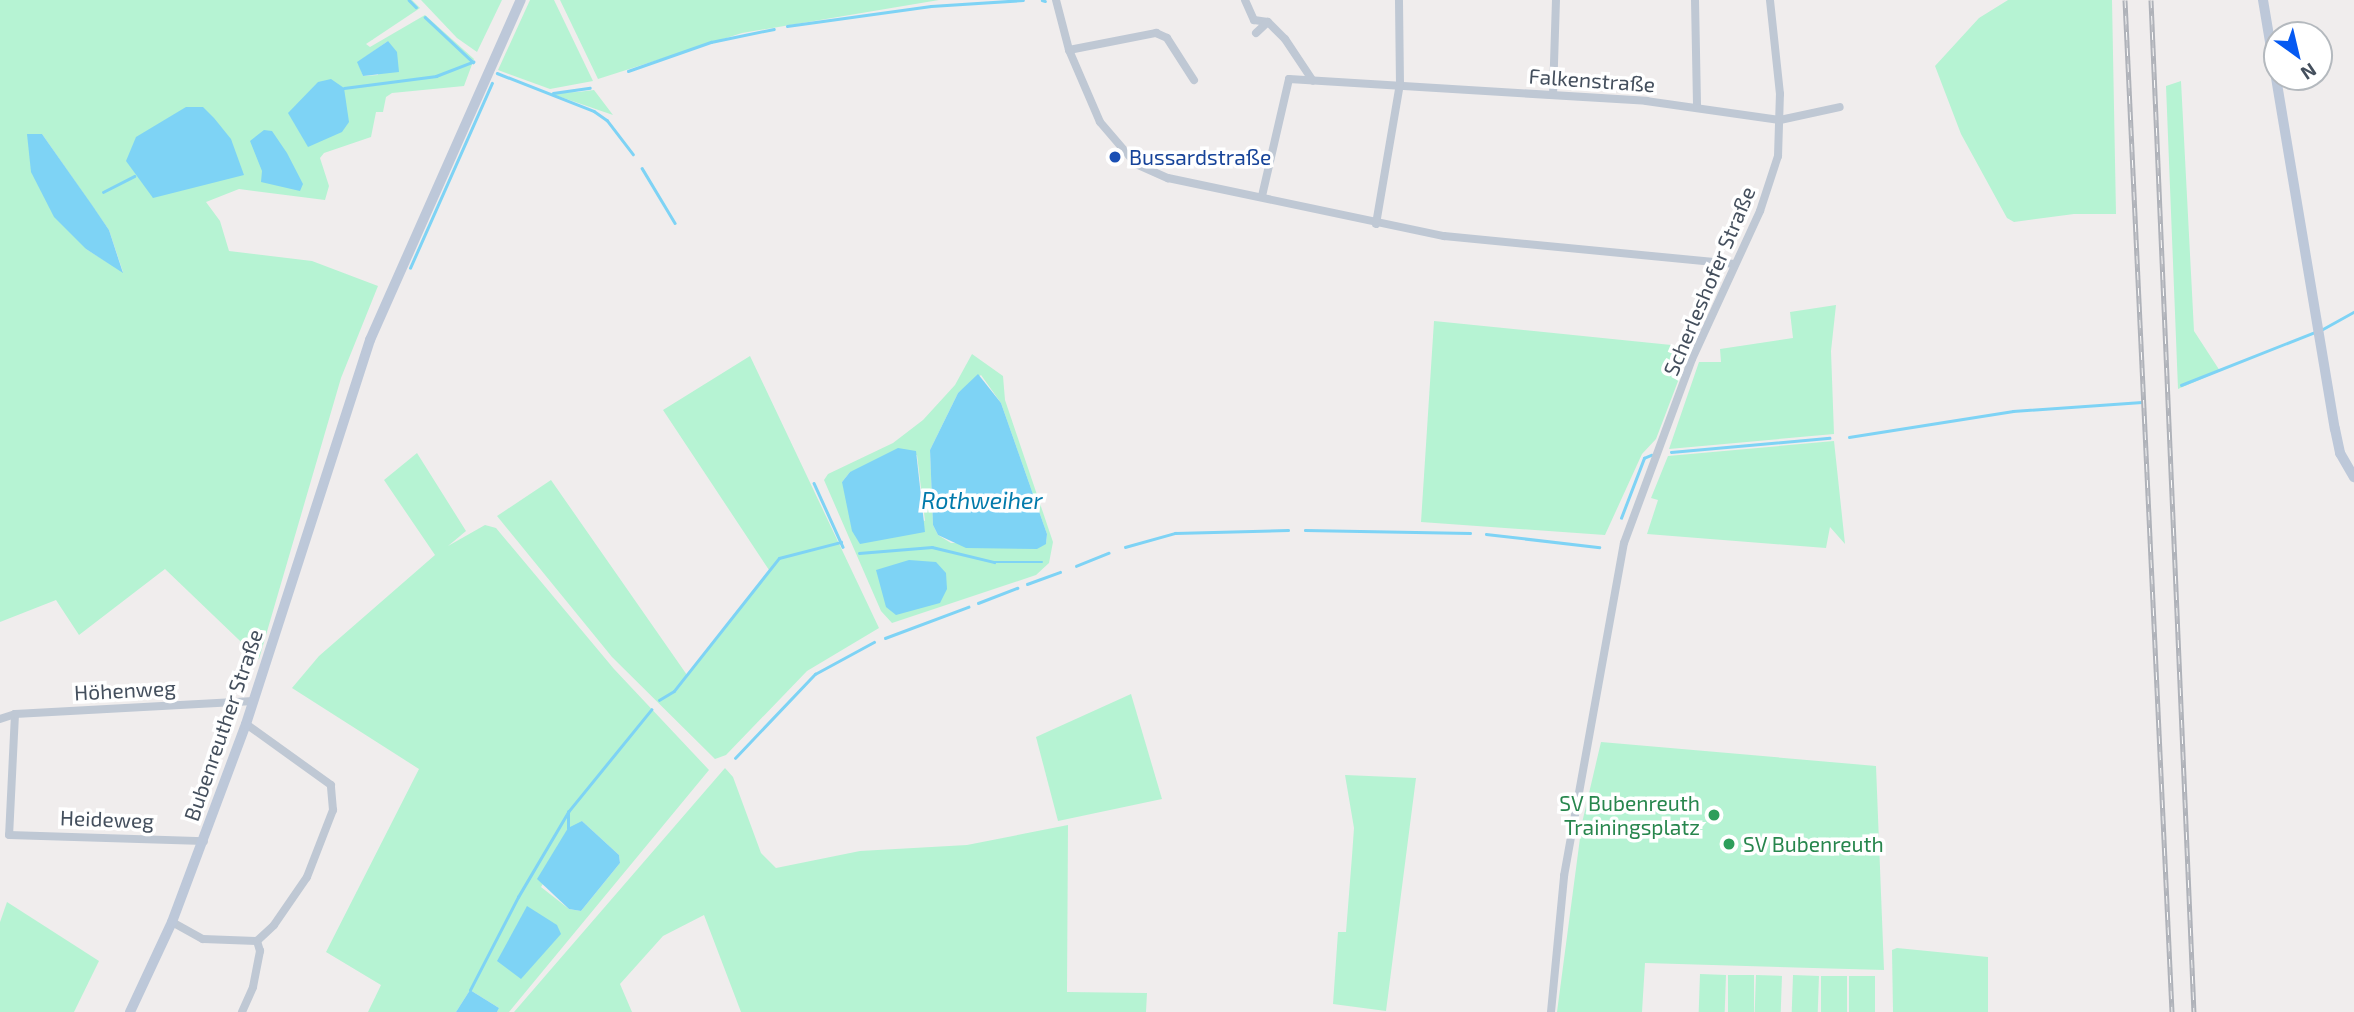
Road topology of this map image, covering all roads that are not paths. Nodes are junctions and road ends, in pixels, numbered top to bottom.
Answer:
1 (521, 0) edge
2 (1056, 0) edge
3 (1245, 0) edge
4 (1399, 0) edge
5 (1556, 0) edge
6 (1695, 0) edge
7 (1770, 0) edge
8 (2263, 0) edge
9 (1268, 22) junction
10 (1256, 33) dead end
11 (1069, 50) junction
12 (1194, 80) dead end
13 (1313, 81) junction
14 (1400, 84) junction
15 (1553, 95) junction
16 (1697, 107) junction
17 (1840, 107) dead end
18 (1780, 120) junction
19 (1262, 196) junction
20 (1376, 223) junction
21 (1735, 264) junction
22 (2354, 477) edge
23 (254, 701) junction
24 (15, 714) junction
25 (0, 719) edge
26 (246, 724) junction
27 (204, 841) junction
28 (172, 922) junction
29 (257, 941) junction
30 (130, 1012) edge
31 (242, 1012) edge
32 (1551, 1012) edge

1 - 23 street, Bubenreuther Straße
2 - 11 street
3 - 9 street
4 - 14 street
5 - 15 street
6 - 16 street
7 - 18 street, Scherleshofer Straße
8 - 22 street
9 - 10 street
9 - 13 street
11 - 12 street
11 - 19 street
13 - 14 street, Falkenstraße
13 - 19 street
14 - 15 street, Falkenstraße
14 - 20 street
15 - 16 street, Falkenstraße
16 - 18 street, Falkenstraße
17 - 18 street
18 - 21 street, Scherleshofer Straße
19 - 20 street
20 - 21 street
21 - 32 street, Scherleshofer Straße
23 - 24 street, Höhenweg
23 - 26 street, Bubenreuther Straße
24 - 25 street, Höhenweg
24 - 27 street, Heideweg
26 - 27 street, Bubenreuther Straße
26 - 29 street
27 - 28 street, Bubenreuther Straße
28 - 29 street
28 - 30 street, Bubenreuther Straße
29 - 31 street

